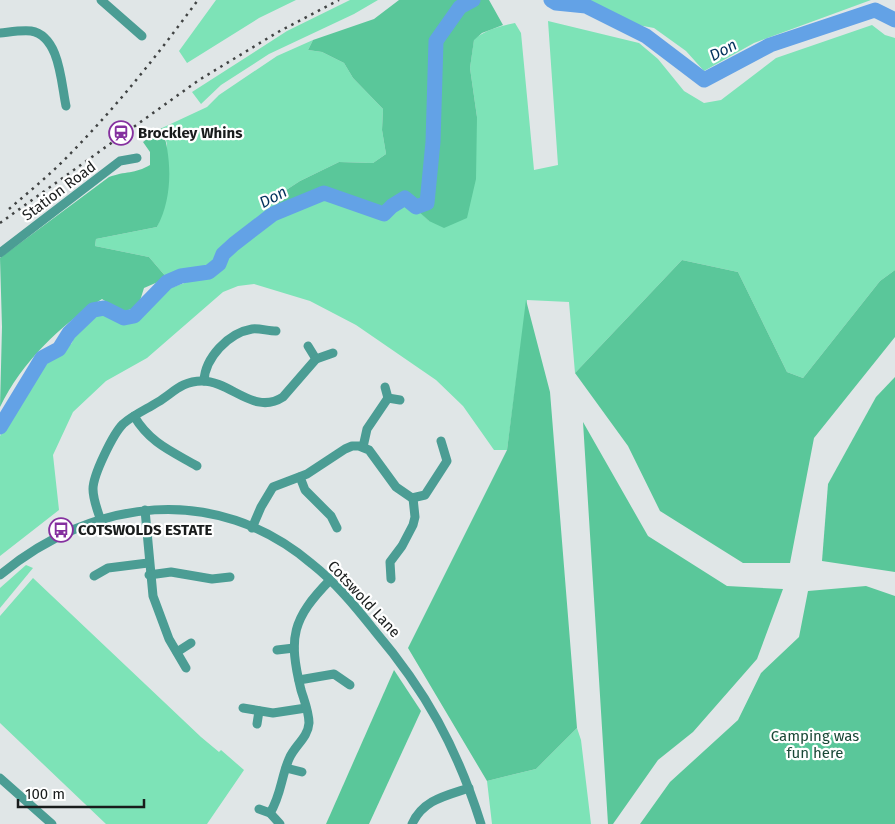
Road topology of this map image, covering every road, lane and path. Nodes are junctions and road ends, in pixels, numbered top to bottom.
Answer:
1 (106, 2) edge
2 (0, 33) edge
3 (142, 36) dead end
4 (66, 106) dead end
5 (137, 158) dead end
6 (0, 253) edge
7 (276, 332) dead end
8 (308, 346) dead end
9 (333, 353) dead end
10 (316, 359) junction
11 (204, 381) junction
12 (385, 387) dead end
13 (388, 398) junction
14 (400, 400) dead end
15 (134, 416) junction
16 (441, 441) dead end
17 (362, 447) junction
18 (447, 461) junction
19 (457, 463) dead end
20 (197, 466) dead end
21 (300, 477) junction
22 (414, 498) junction
23 (145, 510) junction
24 (100, 518) junction
25 (252, 528) junction
26 (337, 528) dead end
27 (380, 558) dead end
28 (391, 560) junction
29 (148, 563) junction
30 (0, 575) edge
31 (150, 575) junction
32 (94, 576) dead end
33 (230, 577) dead end
34 (391, 579) dead end
35 (330, 580) junction
36 (191, 643) dead end
37 (294, 648) junction
38 (277, 650) dead end
39 (177, 652) junction
40 (337, 665) dead end
41 (186, 668) dead end
42 (335, 674) junction
43 (299, 680) junction
44 (350, 685) dead end
45 (244, 708) dead end
46 (306, 708) junction
47 (259, 711) junction
48 (257, 724) dead end
49 (286, 768) junction
50 (302, 772) dead end
51 (2, 783) edge
52 (469, 788) junction
53 (259, 810) dead end
54 (270, 813) junction
55 (52, 824) edge
56 (280, 824) edge
57 (412, 824) edge
58 (481, 824) edge

1 - 3 street
2 - 4 street
5 - 6 street, Station Road
7 - 11 street
8 - 10 street
9 - 10 street
10 - 11 street
11 - 15 street
12 - 13 street
13 - 14 street
13 - 17 street
15 - 20 street
15 - 24 street
16 - 18 street
17 - 21 street
17 - 22 street
18 - 19 street
18 - 22 street
21 - 25 street
21 - 26 street
22 - 28 street
23 - 24 street, Cotswold Lane
23 - 25 street, Cotswold Lane
23 - 29 street
24 - 30 street, Cotswold Lane
25 - 35 street, Cotswold Lane
27 - 28 street
28 - 34 street
29 - 31 street
29 - 32 street
31 - 33 street
31 - 39 street
35 - 37 street
35 - 52 street, Cotswold Lane
36 - 39 street
37 - 38 street
37 - 43 street
39 - 41 street
40 - 42 street
42 - 43 street
42 - 44 street
43 - 46 street
45 - 47 street
46 - 47 street
46 - 49 street
47 - 48 street
49 - 50 street
49 - 54 street
51 - 55 street
52 - 57 street
52 - 58 street, Cotswold Lane
53 - 54 street
54 - 56 street

